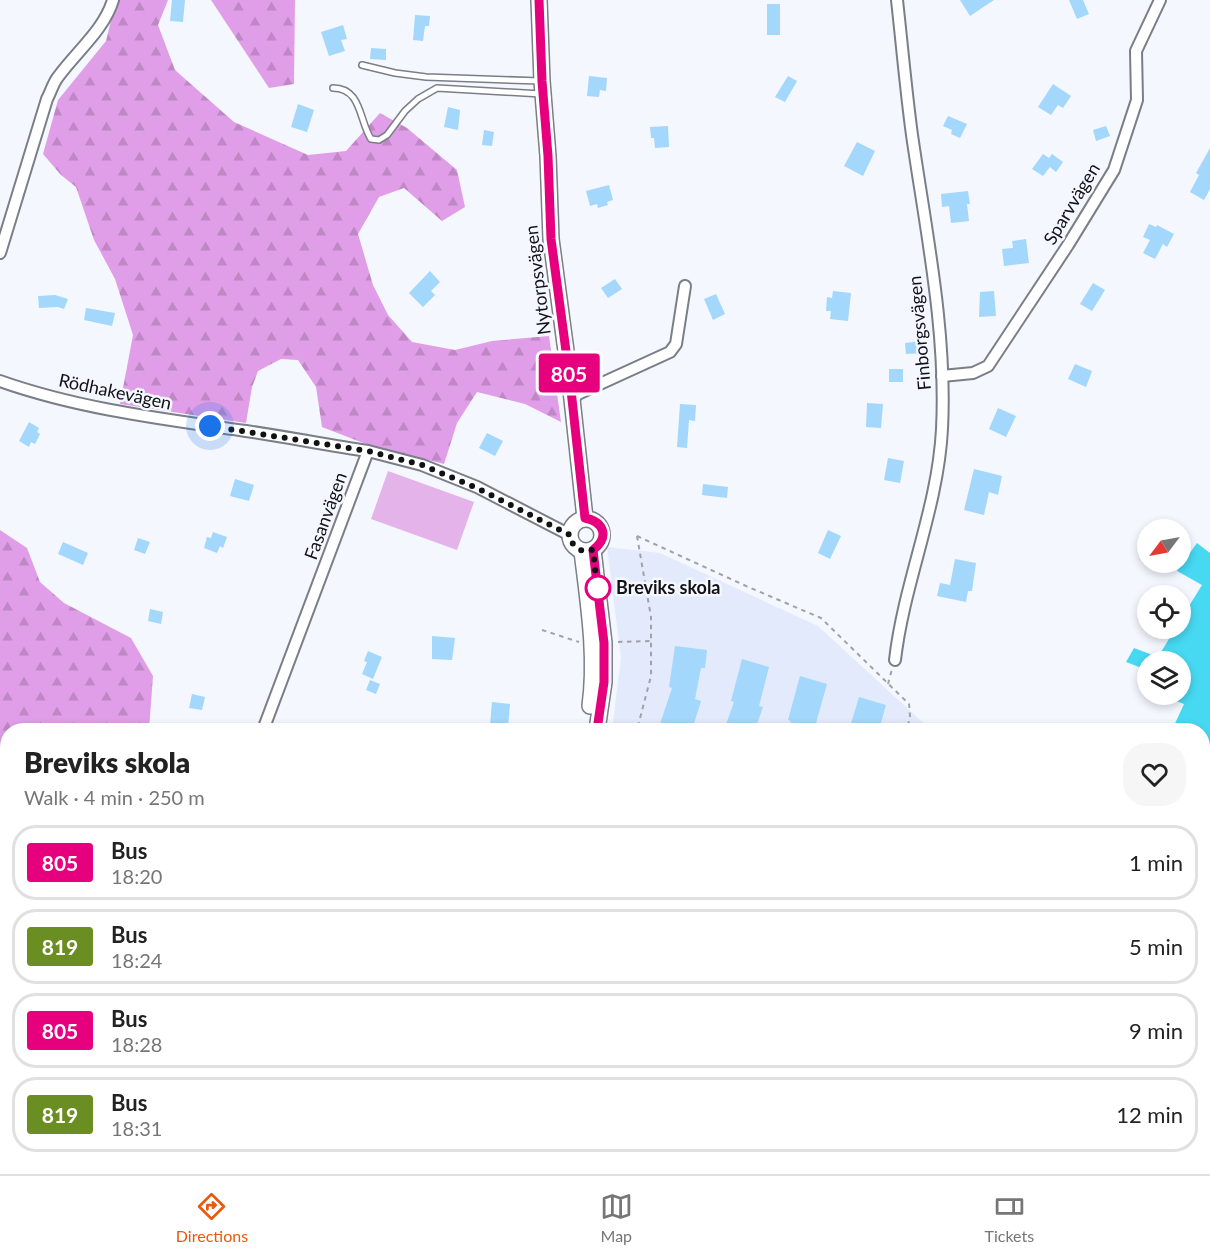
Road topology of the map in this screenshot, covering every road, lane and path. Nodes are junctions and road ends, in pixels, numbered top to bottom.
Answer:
1 (113, 0) edge
2 (539, 0) edge
3 (897, 0) edge
4 (1161, 0) edge
5 (362, 65) dead end
6 (542, 87) junction
7 (333, 88) dead end
8 (0, 253) edge
9 (685, 286) dead end
10 (942, 376) junction
11 (0, 381) edge
12 (572, 400) junction
13 (368, 451) junction
14 (585, 518) junction
15 (570, 535) junction
16 (588, 550) junction
17 (895, 660) dead end
18 (266, 723) edge
19 (588, 723) edge
20 (598, 723) edge
21 (639, 723) edge
22 (909, 723) edge

1 - 8 street
2 - 6 street, Nytorpsvägen
3 - 10 street, Finborgsvägen
4 - 10 street, Sparvvägen
5 - 6 lane
6 - 7 lane
6 - 12 street, Nytorpsvägen
9 - 12 street
10 - 17 street, Finborgsvägen
11 - 13 street, Rödhakevägen
12 - 14 street, Nytorpsvägen
13 - 15 street
13 - 18 street, Fasanvägen
14 - 15 street
14 - 16 street
15 - 16 street
16 - 19 street
16 - 20 street
21 - 22 path

